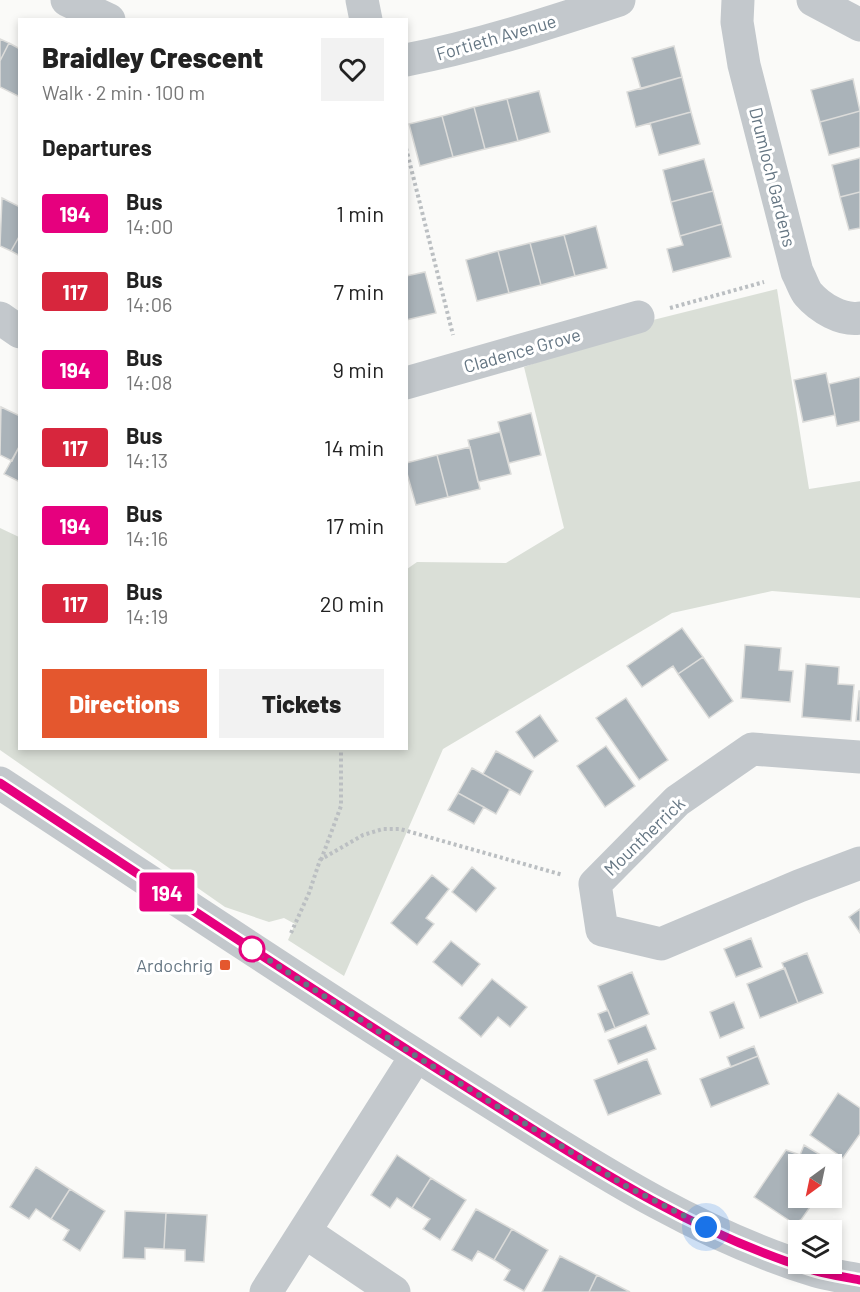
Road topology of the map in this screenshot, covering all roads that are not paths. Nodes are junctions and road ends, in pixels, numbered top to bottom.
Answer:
1 (67, 0) edge
2 (362, 0) edge
3 (618, 0) edge
4 (738, 0) edge
5 (813, 0) edge
6 (105, 18) edge
7 (366, 18) edge
8 (860, 26) edge
9 (408, 60) edge
10 (638, 317) road end
11 (0, 318) edge
12 (860, 318) edge
13 (18, 331) edge
14 (408, 382) edge
15 (860, 758) edge
16 (0, 783) edge
17 (860, 863) edge
18 (416, 1056) junction
19 (305, 1232) junction
20 (860, 1280) edge
21 (266, 1292) edge
22 (394, 1292) edge

1 - 6 street
2 - 7 street
3 - 9 street, Fortieth Avenue
4 - 12 street, Drumloch Gardens
5 - 8 street
10 - 14 street, Cladence Grove
11 - 13 street
15 - 17 street, Mountherrick
16 - 18 street
18 - 19 street
18 - 20 street
19 - 21 street
19 - 22 street

